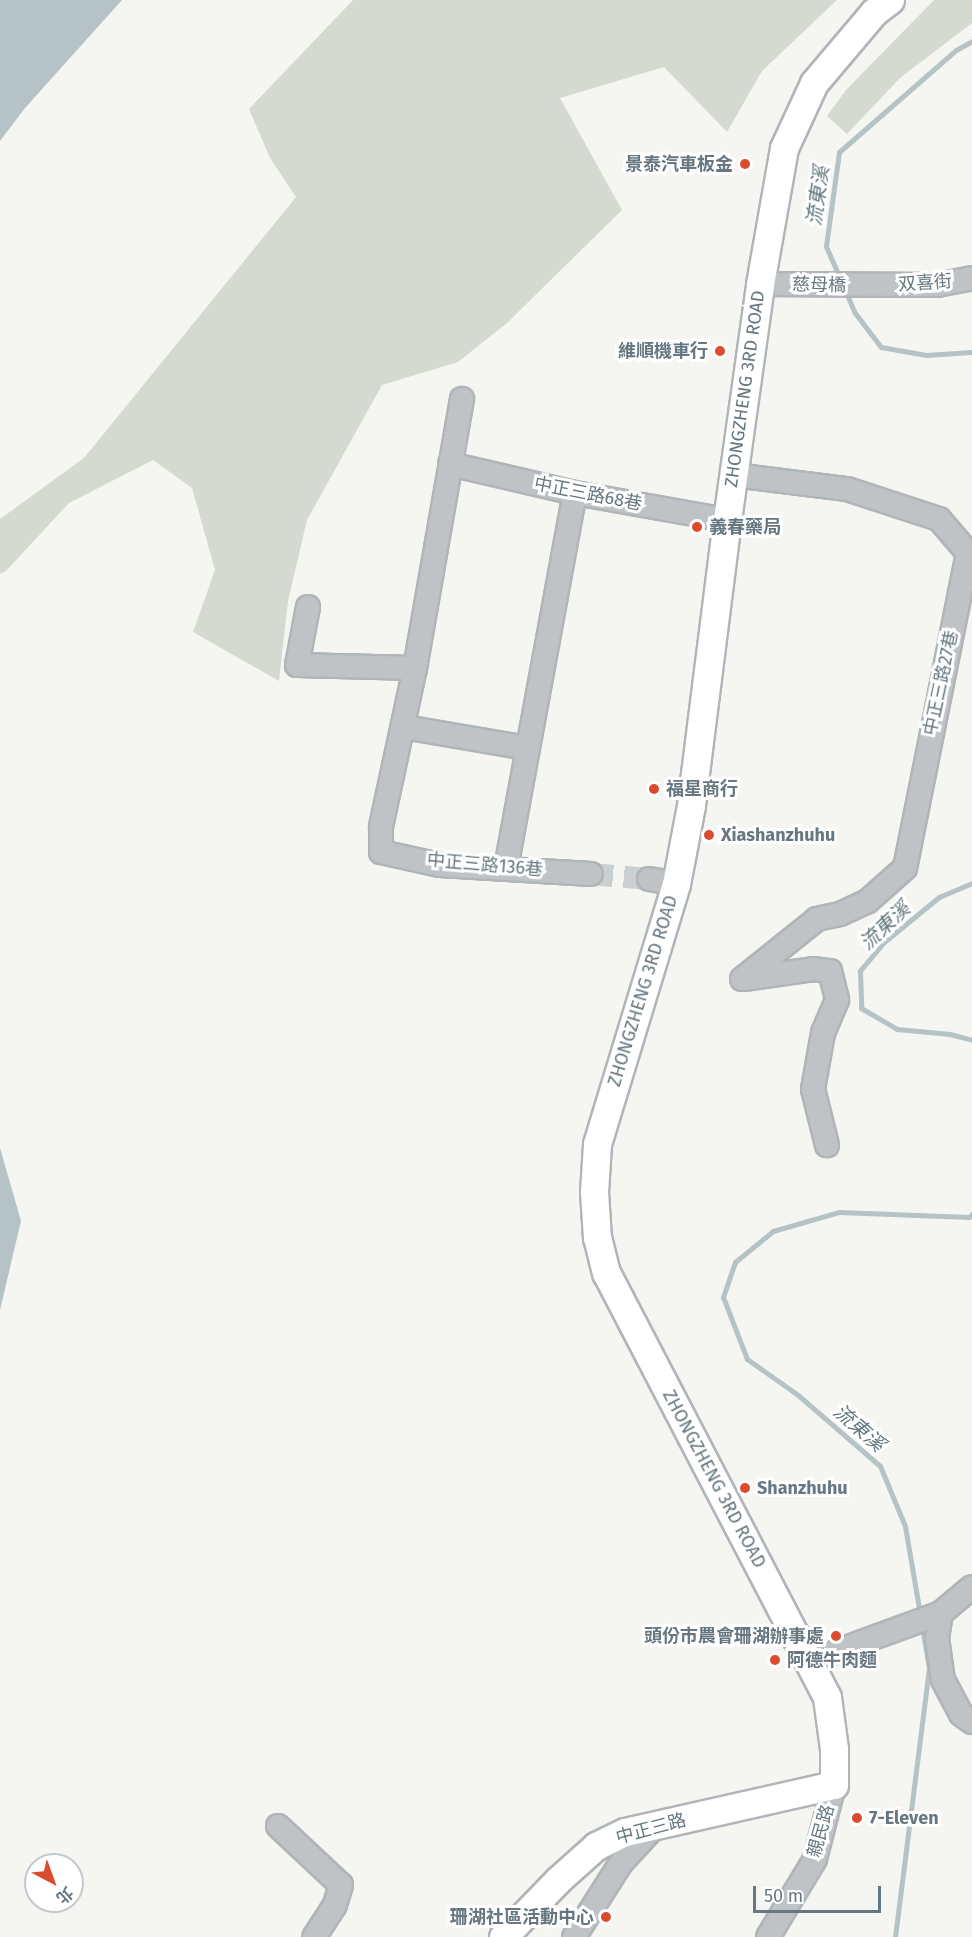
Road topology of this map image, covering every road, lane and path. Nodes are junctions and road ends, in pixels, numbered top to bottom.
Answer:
1 (890, 0) edge
2 (972, 278) edge
3 (760, 284) junction
4 (878, 286) joint
5 (462, 399) dead end
6 (450, 464) junction
7 (734, 475) junction
8 (575, 492) junction
9 (727, 520) junction
10 (970, 555) edge
11 (308, 607) dead end
12 (414, 668) junction
13 (404, 726) junction
14 (527, 748) junction
15 (506, 868) junction
16 (591, 874) tunnel mouth
17 (649, 879) tunnel mouth
18 (676, 884) junction
19 (827, 1145) dead end
20 (972, 1587) edge
21 (941, 1613) junction
22 (810, 1661) junction
23 (972, 1722) edge
24 (834, 1785) junction
25 (278, 1826) dead end
26 (655, 1826) junction
27 (314, 1937) edge
28 (503, 1937) edge
29 (574, 1937) edge
30 (768, 1937) edge

1 - 3 main road, ZHONGZHENG 3RD ROAD
2 - 4 street, 双喜街
3 - 4 street, 慈母橋
3 - 7 main road, ZHONGZHENG 3RD ROAD
5 - 6 street
6 - 8 street, 中正三路68巷
6 - 12 street
7 - 9 main road, ZHONGZHENG 3RD ROAD
7 - 10 street, 中正三路27巷
8 - 9 street, 中正三路68巷
8 - 14 street
9 - 18 main road, ZHONGZHENG 3RD ROAD
10 - 19 street, 中正三路27巷
11 - 12 street
12 - 13 street
13 - 14 street
13 - 15 street, 中正三路136巷
14 - 15 street
15 - 16 street, 中正三路136巷
17 - 18 street
18 - 22 main road, ZHONGZHENG 3RD ROAD
20 - 21 street
21 - 22 street
21 - 23 street
22 - 24 main road, ZHONGZHENG 3RD ROAD
24 - 26 main road, 中正三路
24 - 30 street, 親民路
25 - 27 street
26 - 28 main road, 中正三路
26 - 29 street

